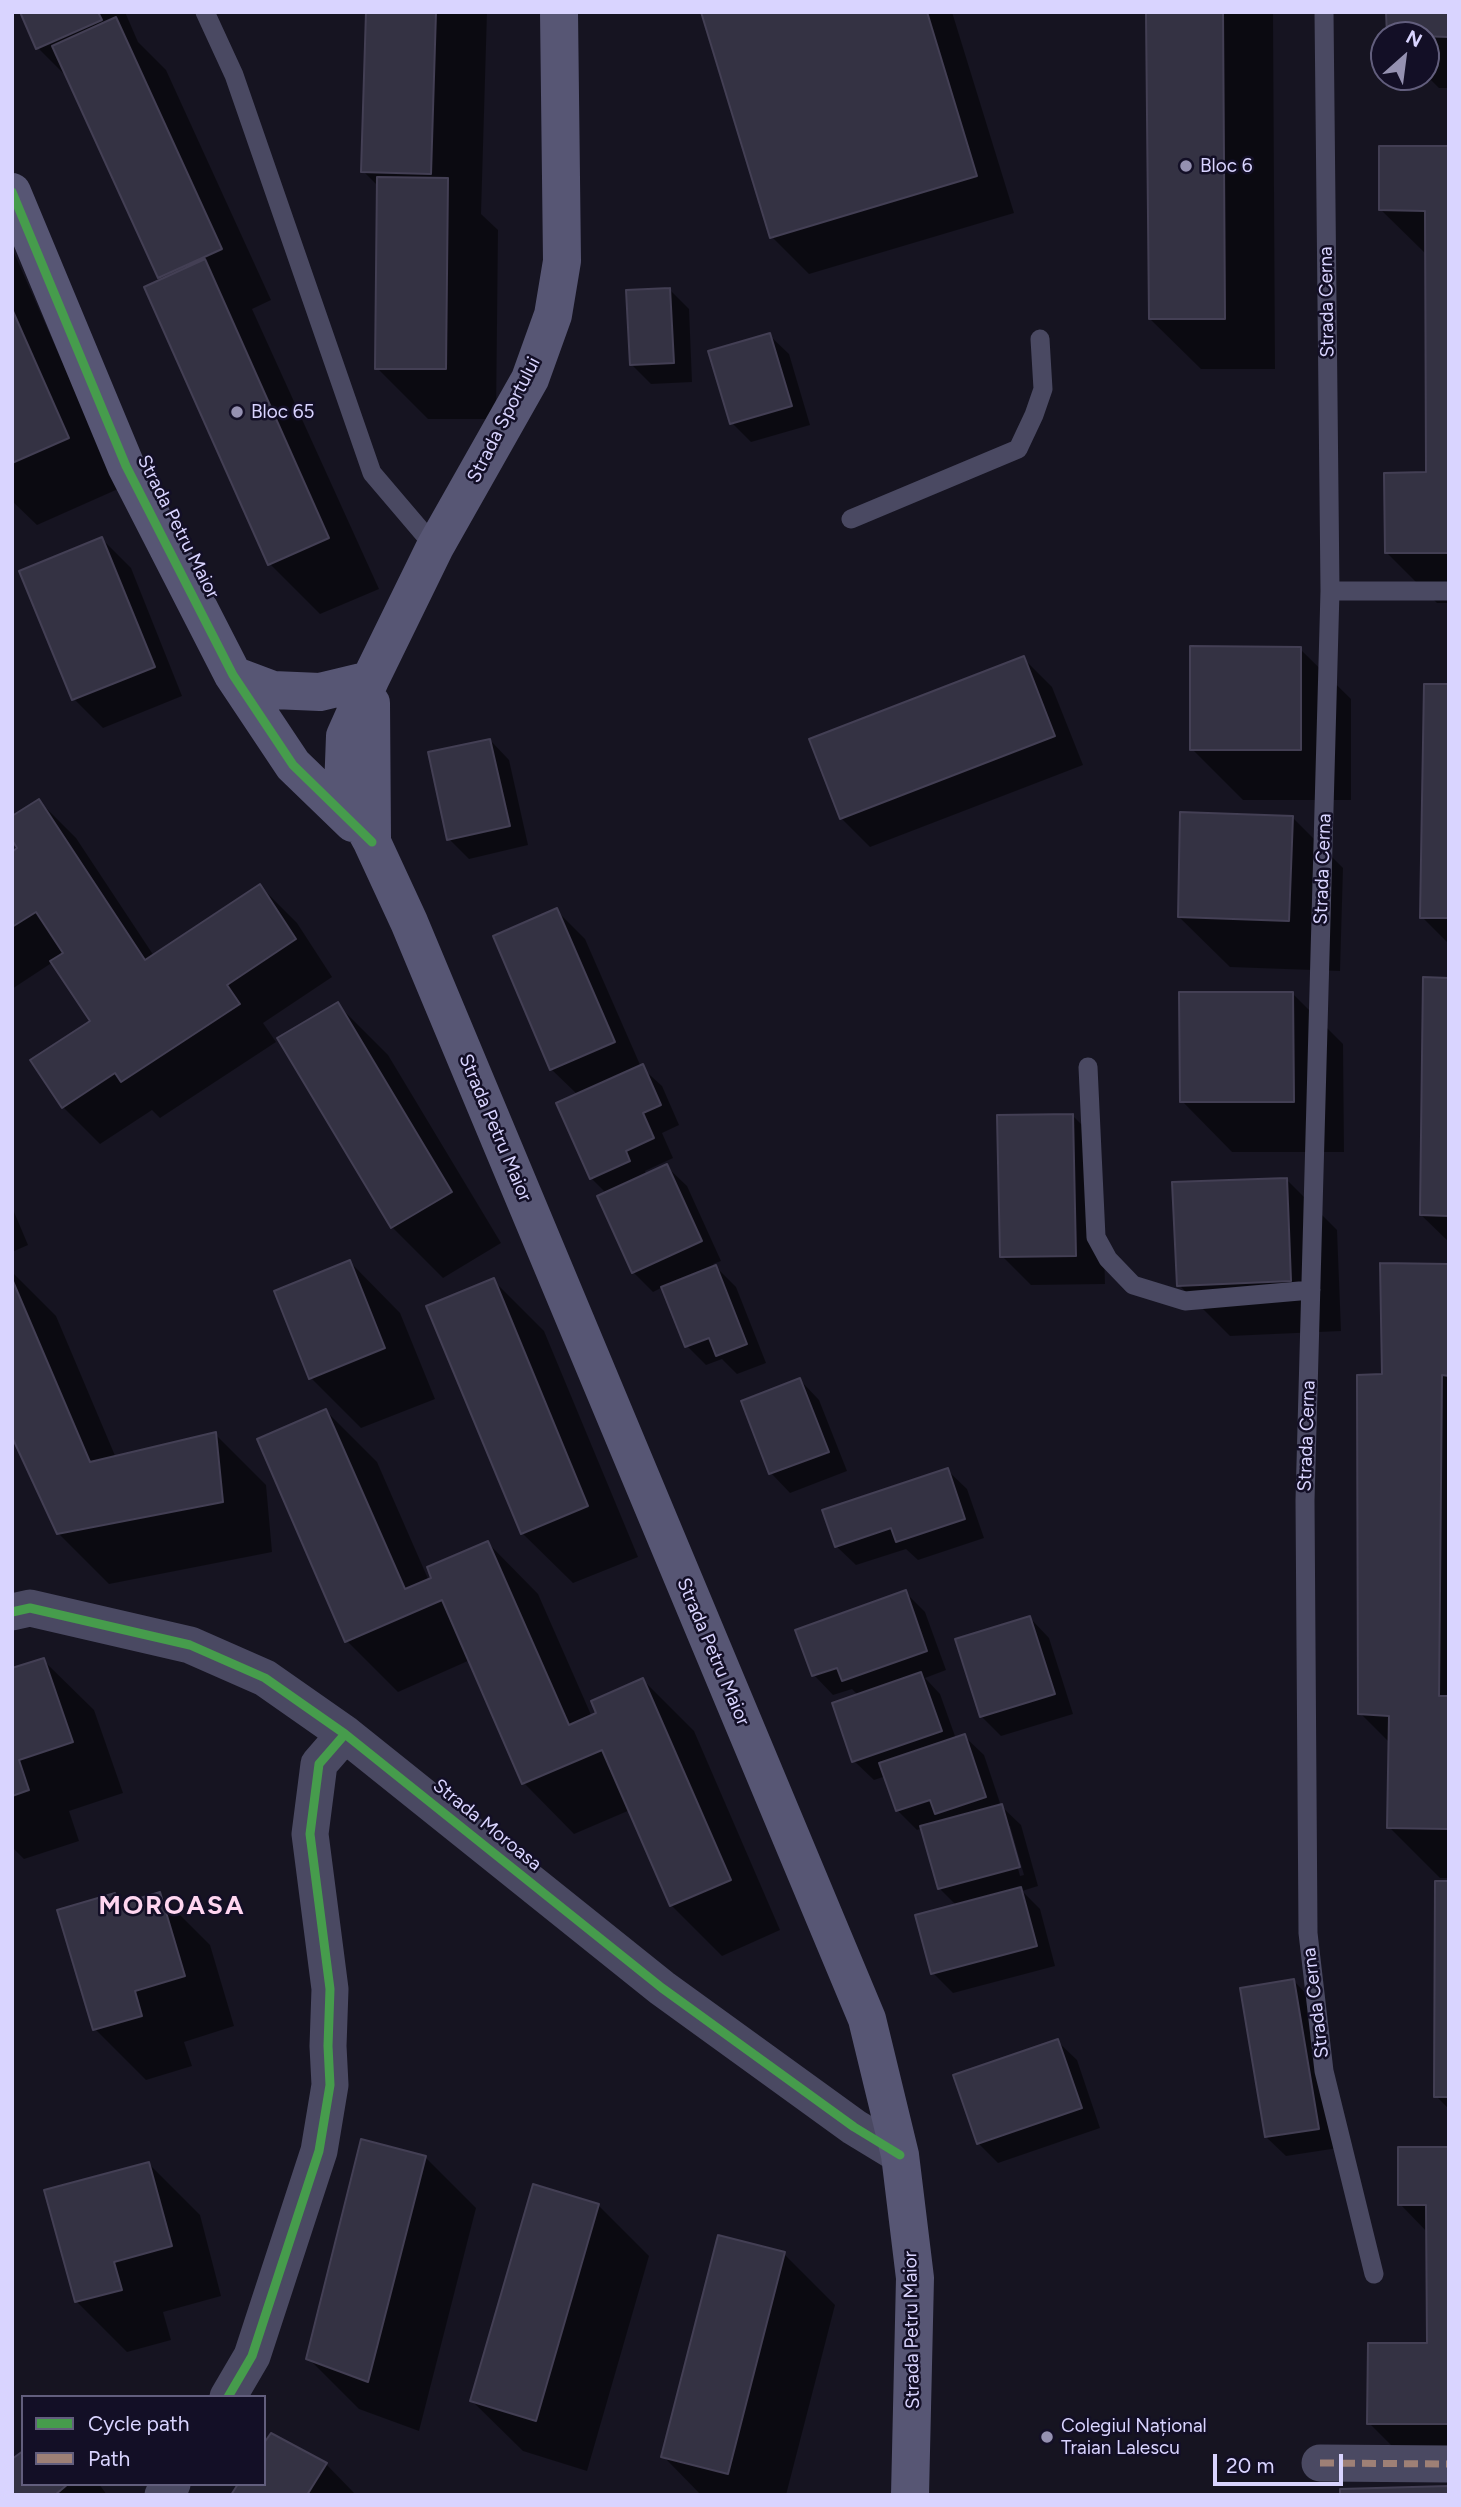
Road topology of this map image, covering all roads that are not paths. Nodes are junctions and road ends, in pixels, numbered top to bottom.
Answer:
1 (205, 12) edge
2 (559, 12) edge
3 (1324, 12) edge
4 (12, 191) edge
5 (1041, 339) dead end
6 (851, 519) dead end
7 (435, 547) junction
8 (1330, 591) junction
9 (1449, 591) edge
10 (233, 675) junction
11 (370, 680) junction
12 (372, 842) junction
13 (1088, 1067) dead end
14 (1311, 1290) junction
15 (12, 1612) edge
16 (345, 1734) junction
17 (900, 2155) junction
18 (1374, 2274) dead end
19 (229, 2395) edge
20 (1320, 2463) dead end
21 (1449, 2464) edge
22 (910, 2495) edge

1 - 7 lane
2 - 7 main road, Strada Sportului
3 - 8 lane, Strada Cerna
4 - 10 main road, Strada Petru Maior
5 - 6 lane
7 - 11 main road, Strada Sportului
8 - 9 lane
8 - 14 lane, Strada Cerna
10 - 11 main road
10 - 12 main road, Strada Petru Maior
11 - 12 main road, Strada Petru Maior
12 - 17 main road, Strada Petru Maior
13 - 14 lane
14 - 18 lane, Strada Cerna
15 - 16 street, Strada Moroasa
16 - 17 street, Strada Moroasa
16 - 19 street
17 - 22 main road, Strada Petru Maior
20 - 21 street

